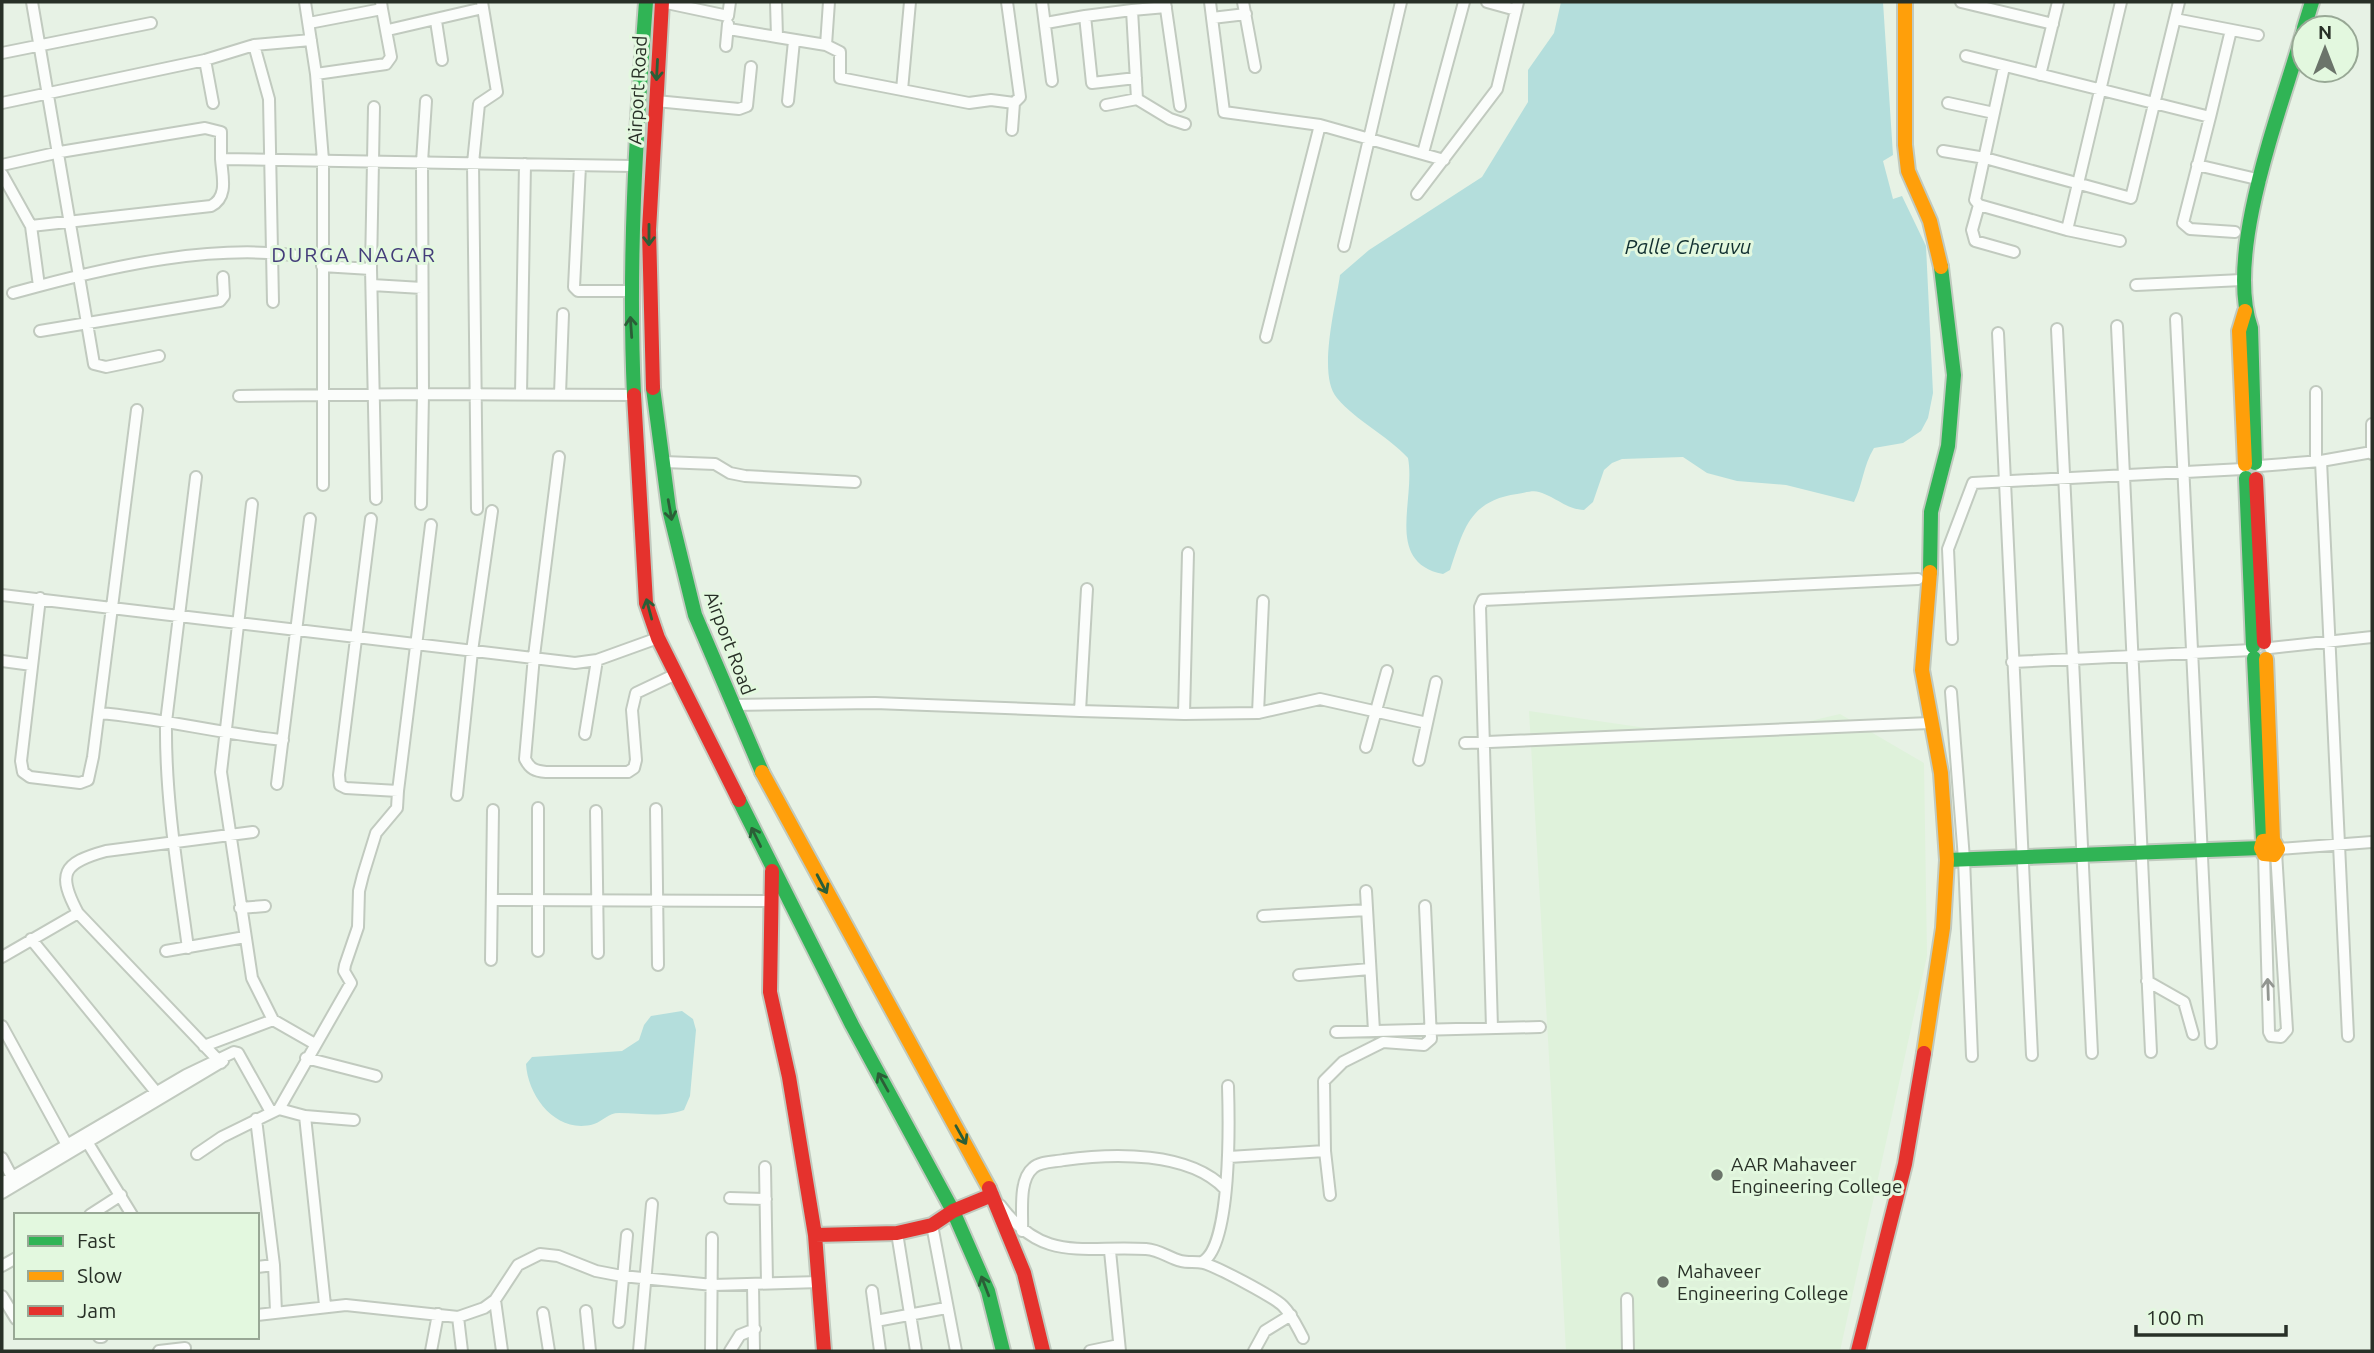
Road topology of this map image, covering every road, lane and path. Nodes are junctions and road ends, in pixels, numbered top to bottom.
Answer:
1 (32, 2) edge
2 (305, 2) edge
3 (646, 2) edge
4 (662, 2) edge
5 (730, 2) edge
6 (776, 2) edge
7 (829, 2) edge
8 (910, 2) edge
9 (1007, 2) edge
10 (1042, 2) edge
11 (1209, 2) edge
12 (1243, 2) edge
13 (1401, 2) edge
14 (1464, 2) edge
15 (1487, 2) edge
16 (1905, 2) edge
17 (1961, 2) edge
18 (2059, 2) edge
19 (2121, 2) edge
20 (2179, 2) edge
21 (1165, 4) edge
22 (382, 5) edge
23 (483, 5) edge
24 (1517, 6) edge
25 (1132, 10) junction
26 (1246, 14) junction
27 (728, 16) junction
28 (1085, 16) junction
29 (1212, 18) junction
30 (2175, 19) junction
31 (436, 22) junction
32 (151, 23) dead end
33 (309, 23) junction
34 (1046, 23) junction
35 (2053, 24) junction
36 (729, 29) junction
37 (388, 30) junction
38 (2231, 30) junction
39 (2258, 35) dead end
40 (777, 37) junction
41 (311, 40) junction
42 (794, 41) junction
43 (37, 44) junction
44 (254, 45) junction
45 (826, 45) junction
46 (726, 46) dead end
47 (2, 53) edge
48 (1966, 56) dead end
49 (205, 60) junction
50 (442, 60) dead end
51 (2004, 66) junction
52 (751, 67) dead end
53 (1255, 67) dead end
54 (316, 74) junction
55 (2040, 75) junction
56 (2290, 77) edge
57 (1136, 78) junction
58 (1052, 81) dead end
59 (902, 90) junction
60 (2098, 90) junction
61 (47, 94) junction
62 (1137, 99) junction
63 (426, 101) dead end
64 (656, 101) junction
65 (788, 101) dead end
66 (2, 103) edge
67 (213, 103) dead end
68 (1014, 103) junction
69 (1948, 103) dead end
70 (2154, 103) junction
71 (1106, 105) dead end
72 (1180, 106) dead end
73 (373, 107) dead end
74 (1994, 113) junction
75 (2210, 117) junction
76 (1185, 124) dead end
77 (1320, 125) junction
78 (1012, 130) dead end
79 (1370, 137) junction
80 (1943, 151) dead end
81 (60, 152) junction
82 (1423, 153) junction
83 (1985, 158) junction
84 (221, 159) junction
85 (272, 160) junction
86 (323, 160) junction
87 (1444, 160) junction
88 (374, 162) junction
89 (422, 162) junction
90 (473, 163) junction
91 (525, 164) junction
92 (2, 165) edge
93 (2197, 165) junction
94 (580, 166) junction
95 (633, 166) junction
96 (652, 167) junction
97 (2, 174) edge
98 (2261, 180) junction
99 (2077, 185) junction
100 (1417, 194) dead end
101 (1979, 205) junction
102 (72, 220) junction
103 (31, 226) junction
104 (2067, 230) junction
105 (2235, 232) dead end
106 (2120, 241) dead end
107 (1344, 246) dead end
108 (2014, 251) dead end
109 (272, 253) junction
110 (293, 255) dead end
111 (322, 266) junction
112 (372, 269) junction
113 (80, 275) junction
114 (223, 277) dead end
115 (2242, 279) junction
116 (372, 285) junction
117 (2136, 285) dead end
118 (39, 286) junction
119 (422, 288) junction
120 (631, 291) junction
121 (13, 293) dead end
122 (274, 302) dead end
123 (563, 314) dead end
124 (2176, 319) dead end
125 (88, 323) junction
126 (2117, 326) dead end
127 (2057, 329) dead end
128 (40, 331) dead end
129 (1998, 333) dead end
130 (1266, 337) dead end
131 (159, 356) dead end
132 (2316, 392) dead end
133 (423, 394) junction
134 (521, 394) junction
135 (560, 394) junction
136 (475, 395) junction
137 (636, 395) junction
138 (239, 396) dead end
139 (324, 396) junction
140 (373, 396) junction
141 (137, 410) dead end
142 (2372, 424) edge
143 (2372, 453) edge
144 (559, 457) dead end
145 (2318, 461) junction
146 (664, 462) junction
147 (2251, 470) junction
148 (2182, 472) junction
149 (2123, 474) junction
150 (197, 477) dead end
151 (2063, 478) junction
152 (2004, 480) junction
153 (855, 482) dead end
154 (324, 485) dead end
155 (376, 499) dead end
156 (252, 504) dead end
157 (421, 504) dead end
158 (477, 509) dead end
159 (492, 511) dead end
160 (310, 519) dead end
161 (371, 519) dead end
162 (431, 525) dead end
163 (1188, 553) dead end
164 (1918, 579) dead end
165 (1087, 589) dead end
166 (2, 595) edge
167 (40, 598) junction
168 (1263, 601) dead end
169 (113, 606) junction
170 (182, 616) junction
171 (238, 624) junction
172 (297, 630) junction
173 (355, 637) junction
174 (2372, 637) edge
175 (658, 638) junction
176 (1952, 639) dead end
177 (2329, 641) junction
178 (416, 643) junction
179 (2260, 650) junction
180 (472, 651) junction
181 (2192, 653) junction
182 (534, 656) junction
183 (2132, 656) junction
184 (2071, 659) junction
185 (597, 660) junction
186 (2, 661) edge
187 (2012, 663) junction
188 (32, 665) junction
189 (1387, 671) dead end
190 (676, 674) junction
191 (1436, 682) dead end
192 (1951, 692) dead end
193 (733, 705) junction
194 (1377, 710) junction
195 (1080, 711) junction
196 (99, 713) junction
197 (1258, 713) junction
198 (1184, 714) junction
199 (166, 722) junction
200 (1427, 723) junction
201 (1930, 723) junction
202 (585, 734) dead end
203 (225, 735) junction
204 (283, 740) junction
205 (1465, 743) dead end
206 (1482, 743) junction
207 (1366, 747) dead end
208 (1419, 760) dead end
209 (277, 785) dead end
210 (398, 791) junction
211 (457, 795) dead end
212 (538, 808) dead end
213 (656, 809) dead end
214 (493, 810) dead end
215 (596, 811) dead end
216 (253, 832) dead end
217 (229, 835) junction
218 (174, 842) junction
219 (2372, 842) edge
220 (2339, 845) junction
221 (2269, 847) junction
222 (2200, 850) junction
223 (2140, 852) junction
224 (2081, 855) junction
225 (2022, 857) junction
226 (1964, 859) junction
227 (1947, 860) junction
228 (772, 868) junction
229 (1366, 891) dead end
230 (492, 900) junction
231 (538, 900) junction
232 (597, 901) junction
233 (657, 901) junction
234 (771, 901) junction
235 (265, 906) dead end
236 (1425, 906) dead end
237 (240, 908) junction
238 (1367, 910) junction
239 (78, 913) junction
240 (1263, 916) dead end
241 (245, 937) junction
242 (31, 939) junction
243 (188, 948) junction
244 (166, 951) dead end
245 (538, 951) dead end
246 (598, 954) dead end
247 (2, 957) edge
248 (491, 960) dead end
249 (658, 965) dead end
250 (1370, 969) junction
251 (1299, 975) dead end
252 (2147, 981) junction
253 (273, 1020) junction
254 (2, 1026) edge
255 (1540, 1027) dead end
256 (1492, 1028) junction
257 (1431, 1029) junction
258 (1374, 1031) junction
259 (1336, 1032) dead end
260 (2193, 1034) dead end
261 (2348, 1036) dead end
262 (2211, 1043) dead end
263 (314, 1044) junction
264 (204, 1046) junction
265 (2151, 1052) dead end
266 (2092, 1053) dead end
267 (2032, 1055) dead end
268 (1972, 1056) dead end
269 (306, 1058) junction
270 (218, 1061) junction
271 (376, 1076) dead end
272 (1228, 1086) dead end
273 (156, 1092) junction
274 (275, 1110) junction
275 (305, 1116) junction
276 (256, 1119) junction
277 (354, 1119) dead end
278 (85, 1139) junction
279 (67, 1145) junction
280 (1325, 1151) junction
281 (197, 1154) dead end
282 (1229, 1157) junction
283 (2, 1158) edge
284 (765, 1167) dead end
285 (12, 1177) junction
286 (2, 1183) edge
287 (1226, 1189) junction
288 (2, 1193) edge
289 (121, 1195) junction
290 (992, 1195) junction
291 (1330, 1195) dead end
292 (730, 1198) dead end
293 (766, 1199) junction
294 (652, 1204) dead end
295 (953, 1211) junction
296 (93, 1213) edge
297 (131, 1213) edge
298 (932, 1225) junction
299 (1022, 1231) junction
300 (897, 1233) junction
301 (626, 1235) dead end
302 (815, 1235) junction
303 (712, 1238) dead end
304 (1110, 1251) junction
305 (1202, 1262) junction
306 (274, 1265) junction
307 (259, 1267) edge
308 (622, 1276) junction
309 (648, 1278) junction
310 (820, 1282) junction
311 (767, 1283) junction
312 (713, 1285) junction
313 (753, 1285) junction
314 (872, 1291) dead end
315 (2, 1296) edge
316 (1628, 1299) dead end
317 (495, 1300) junction
318 (325, 1305) junction
319 (946, 1308) junction
320 (586, 1311) dead end
321 (276, 1312) junction
322 (543, 1313) dead end
323 (438, 1314) junction
324 (911, 1314) junction
325 (14, 1315) edge
326 (259, 1315) edge
327 (1291, 1315) junction
328 (458, 1317) junction
329 (876, 1321) junction
330 (619, 1322) dead end
331 (755, 1329) junction
332 (1303, 1338) dead end
333 (185, 1348) dead end
334 (1119, 1348) edge
335 (642, 1349) edge
336 (159, 1351) edge
337 (431, 1351) edge
338 (462, 1351) edge
339 (502, 1351) edge
340 (549, 1351) edge
341 (590, 1351) edge
342 (711, 1351) edge
343 (730, 1351) edge
344 (754, 1351) edge
345 (824, 1351) edge
346 (880, 1351) edge
347 (916, 1351) edge
348 (956, 1351) edge
349 (1003, 1351) edge
350 (1043, 1351) edge
351 (1090, 1351) edge
352 (1254, 1351) edge
353 (1628, 1351) edge
354 (1858, 1351) edge

1 - 43 street
2 - 33 street
3 - 95 street, Airport Road
4 - 27 street
4 -> 64 street, Airport Road
5 - 27 street
6 - 40 street
7 - 45 street
8 - 59 street
9 - 68 street
10 - 34 street
11 - 29 street
12 - 26 street
13 - 79 street
14 - 82 street
15 - 24 street
16 - 201 street
17 - 35 street
18 - 35 street
19 - 60 street
20 - 30 street
21 - 25 street
21 - 72 street
22 - 33 street
22 - 37 street
23 - 31 street
23 - 90 street
24 - 87 street
25 - 28 street
25 - 57 street
26 - 29 street
26 - 53 street
27 - 36 street
28 - 34 street
28 - 57 street
29 - 77 street
30 - 38 street
30 - 70 street
31 - 37 street
31 - 50 street
32 - 43 street
33 - 41 street
34 - 58 street
35 - 55 street
36 - 40 street
36 - 46 street
37 - 54 street
38 - 39 street
38 - 75 street
40 - 42 street
41 - 44 street
41 - 54 street
42 - 45 street
42 - 65 street
43 - 47 street
43 - 61 street
44 - 49 street
44 - 85 street
45 - 59 street
48 - 51 street
49 - 61 street
49 - 67 street
51 - 55 street
51 - 74 street
52 - 64 street
54 - 86 street
55 - 60 street
56 - 98 street
57 - 62 street
59 - 68 street
60 - 70 street
60 - 99 street
61 - 66 street
61 - 81 street
62 - 71 street
62 - 76 street
63 - 89 street
64 - 96 street, Airport Road
68 - 78 street
69 - 74 street
70 - 75 street
70 - 99 street
73 - 88 street
74 - 83 street
75 - 93 street
77 - 79 street
77 - 130 street
79 - 82 street
79 - 107 street
80 - 83 street
81 - 84 street
81 - 92 street
81 - 102 street
82 - 87 street
83 - 99 street
83 - 101 street
84 - 85 street
84 - 102 street
85 - 86 street
85 - 109 street
86 - 88 street
86 - 111 street
87 - 100 street
88 - 89 street
88 - 112 street
89 - 90 street
89 - 119 street
90 - 91 street
90 - 136 street
91 - 94 street
91 - 134 street
93 - 98 street
93 - 105 street
94 - 95 street
94 - 120 street
95 - 96 street
95 - 120 street, Airport Road
96 -> 146 street, Airport Road
97 - 103 street
98 - 115 street
99 - 104 street
101 - 104 street
101 - 108 street
102 - 103 street
102 - 113 street
103 - 118 street
104 - 106 street
109 - 110 street
109 - 113 street
109 - 122 street
111 - 112 street
111 - 139 street
112 - 116 street
113 - 118 street
113 - 125 street
114 - 125 street
115 - 117 street
115 - 147 street
116 - 119 street
116 - 140 street
118 - 121 street
119 - 133 street
137 -> 120 street, Airport Road
123 - 135 street
124 - 148 street
125 - 128 street
125 - 131 street
126 - 149 street
127 - 151 street
129 - 152 street
132 - 145 street
133 - 136 street
133 - 140 street
133 - 157 street
134 - 135 street
134 - 136 street
135 - 137 street
136 - 158 street
175 -> 137 street, Airport Road
138 - 139 street
139 - 140 street
139 - 154 street
140 - 155 street
141 - 169 street
142 - 143 street
143 - 145 street
144 - 182 street
145 - 147 street
145 - 177 street
146 - 153 street
146 -> 193 street, Airport Road
147 - 148 street
147 - 179 street
148 - 149 street
148 - 181 street
149 - 151 street
149 - 183 street
150 - 170 street
151 - 152 street
151 - 184 street
152 - 176 street
152 - 187 street
156 - 171 street
159 - 180 street
160 - 172 street
161 - 173 street
162 - 178 street
163 - 198 street
164 - 206 street
165 - 195 street
166 - 167 street
167 - 169 street
167 - 188 street
168 - 197 street
169 - 170 street
169 - 196 street
170 - 171 street
170 - 199 street
171 - 172 street
171 - 203 street
172 - 173 street
172 - 204 street
173 - 178 street
173 - 210 street
174 - 177 street
175 - 185 street
175 - 190 street, Airport Road
177 - 179 street
177 - 220 street
178 - 180 street
178 - 210 street
179 - 181 street
179 - 221 street
180 - 182 street
180 - 211 street
181 - 183 street
181 - 222 street
182 - 185 street
182 - 190 street
183 - 184 street
183 - 223 street
184 - 187 street
184 - 224 street
185 - 202 street
186 - 188 street
187 - 225 street
188 - 196 street
189 - 194 street
228 -> 190 street, Airport Road
191 - 200 street
192 - 226 street
193 - 195 street
193 -> 290 street, Airport Road
194 - 197 street
194 - 200 street
194 - 207 street
195 - 198 street
196 - 199 street
197 - 198 street
199 - 203 street
199 - 218 street
200 - 208 street
201 - 206 street
201 - 227 street
203 - 204 street
203 - 217 street
204 - 209 street
205 - 206 street
206 - 256 street
210 - 263 street
212 - 231 street
213 - 233 street
214 - 230 street
215 - 232 street
216 - 217 street
217 - 218 street
217 - 237 street
218 - 239 street
218 - 243 street
219 - 220 street
220 - 221 street
220 - 261 street
221 -> 221 street
221 - 222 street
222 - 223 street
222 - 262 street
223 - 224 street
223 - 252 street
224 - 225 street
224 - 266 street
225 - 226 street
225 - 267 street
226 - 227 street
226 - 268 street
227 - 354 street
228 - 234 street, Airport Road
295 -> 228 street, Airport Road
229 - 238 street
230 - 231 street
230 - 248 street
231 - 232 street
231 - 245 street
232 - 233 street
232 - 246 street
233 - 234 street
233 - 249 street
234 - 302 street, Airport Road
235 - 237 street
236 - 257 street
237 - 241 street
238 - 240 street
238 - 250 street
239 - 242 street
239 - 264 street
241 - 243 street
241 - 253 street
242 - 247 street
242 - 273 street
243 - 244 street
250 - 251 street
250 - 258 street
252 - 260 street
252 - 265 street
253 - 263 street
253 - 264 street
254 - 279 street
255 - 256 street
256 - 257 street
257 - 258 street
257 - 280 street
258 - 259 street
263 - 269 street
264 - 270 street
269 - 271 street
269 - 274 street
270 - 273 street
270 - 274 street
270 - 278 street
272 - 282 street
273 - 278 street
274 - 275 street
274 - 276 street
275 - 277 street
275 - 318 street
276 - 281 street
276 - 306 street
278 - 279 street
278 - 288 street
278 - 289 street
279 - 285 street
280 - 282 street
280 - 291 street
282 - 287 street
283 - 285 street
284 - 293 street
285 - 286 street
287 - 299 street
287 - 305 street
289 - 296 street
289 - 297 street
290 - 295 street
290 - 299 street
290 - 350 street, Airport Road
292 - 293 street
293 - 311 street
294 - 309 street
295 - 298 street
349 -> 295 street, Airport Road
298 - 300 street
298 - 319 street
299 - 304 street
300 - 302 street
300 - 324 street
301 - 308 street
302 - 310 street, Airport Road
303 - 312 street
304 - 305 street
304 - 334 street
305 - 327 street
306 - 307 street
306 - 321 street
308 - 309 street
308 - 317 street
308 - 330 street
309 - 312 street
309 - 335 street
310 - 311 street
310 - 345 street, Airport Road
311 - 313 street
312 - 313 street
312 - 342 street
313 - 331 street
314 - 329 street
315 - 325 street
316 - 353 street
317 - 328 street
317 - 339 street
318 - 321 street
318 - 323 street
319 - 324 street
319 - 348 street
320 - 341 street
321 - 326 street
322 - 340 street
323 - 328 street
323 - 337 street
324 - 329 street
324 - 347 street
327 - 332 street
327 - 352 street
328 - 338 street
329 - 346 street
331 - 343 street
331 - 344 street
333 - 336 street
334 - 351 street

